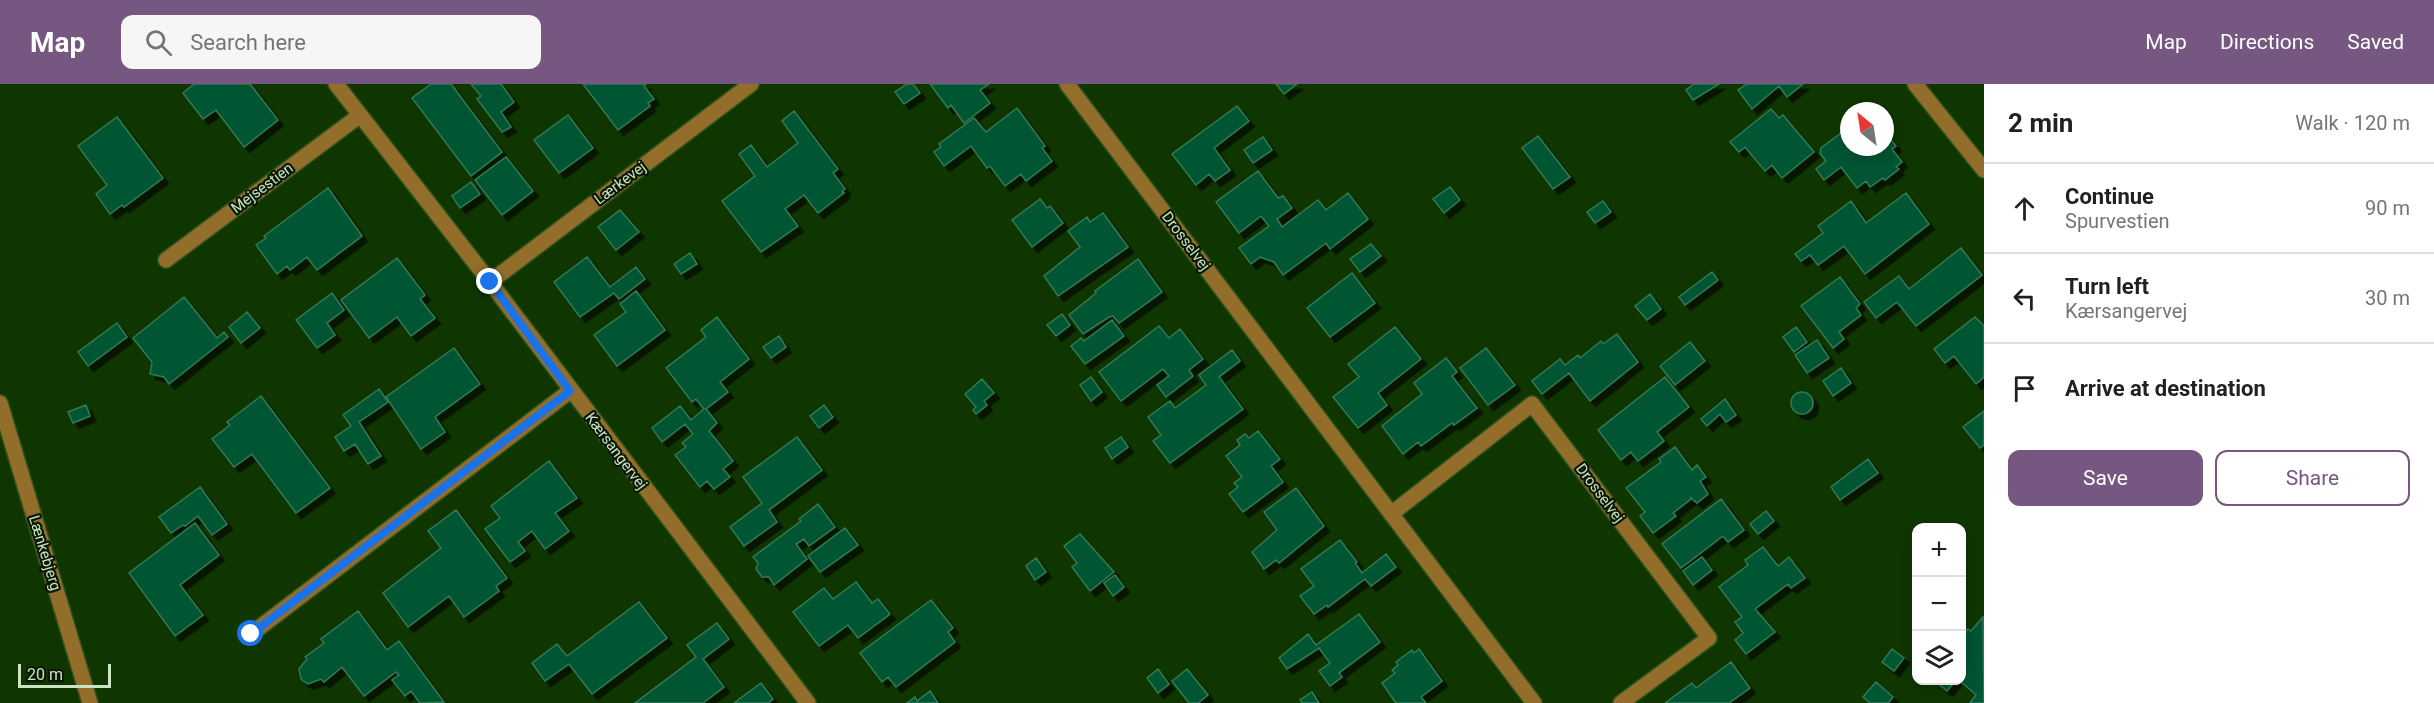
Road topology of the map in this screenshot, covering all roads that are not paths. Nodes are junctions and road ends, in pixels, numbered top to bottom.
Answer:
1 (336, 84) edge
2 (751, 84) edge
3 (1067, 84) edge
4 (1915, 84) edge
5 (359, 116) junction
6 (1984, 170) edge
7 (166, 260) dead end
8 (490, 282) junction
9 (570, 391) junction
10 (0, 403) edge
11 (1391, 514) junction
12 (251, 634) dead end
13 (90, 703) edge
14 (808, 703) edge
15 (1534, 703) edge
16 (1621, 703) edge

1 - 5 street, Kærsangervej
2 - 8 street, Lærkevej
3 - 11 street, Drosselvej
4 - 6 street
5 - 7 street, Mejsestien
5 - 8 street, Kærsangervej
8 - 9 street, Kærsangervej
9 - 12 street
9 - 14 street, Kærsangervej
10 - 13 street, Lænkebjerg
11 - 15 street, Drosselvej
11 - 16 street, Drosselvej

